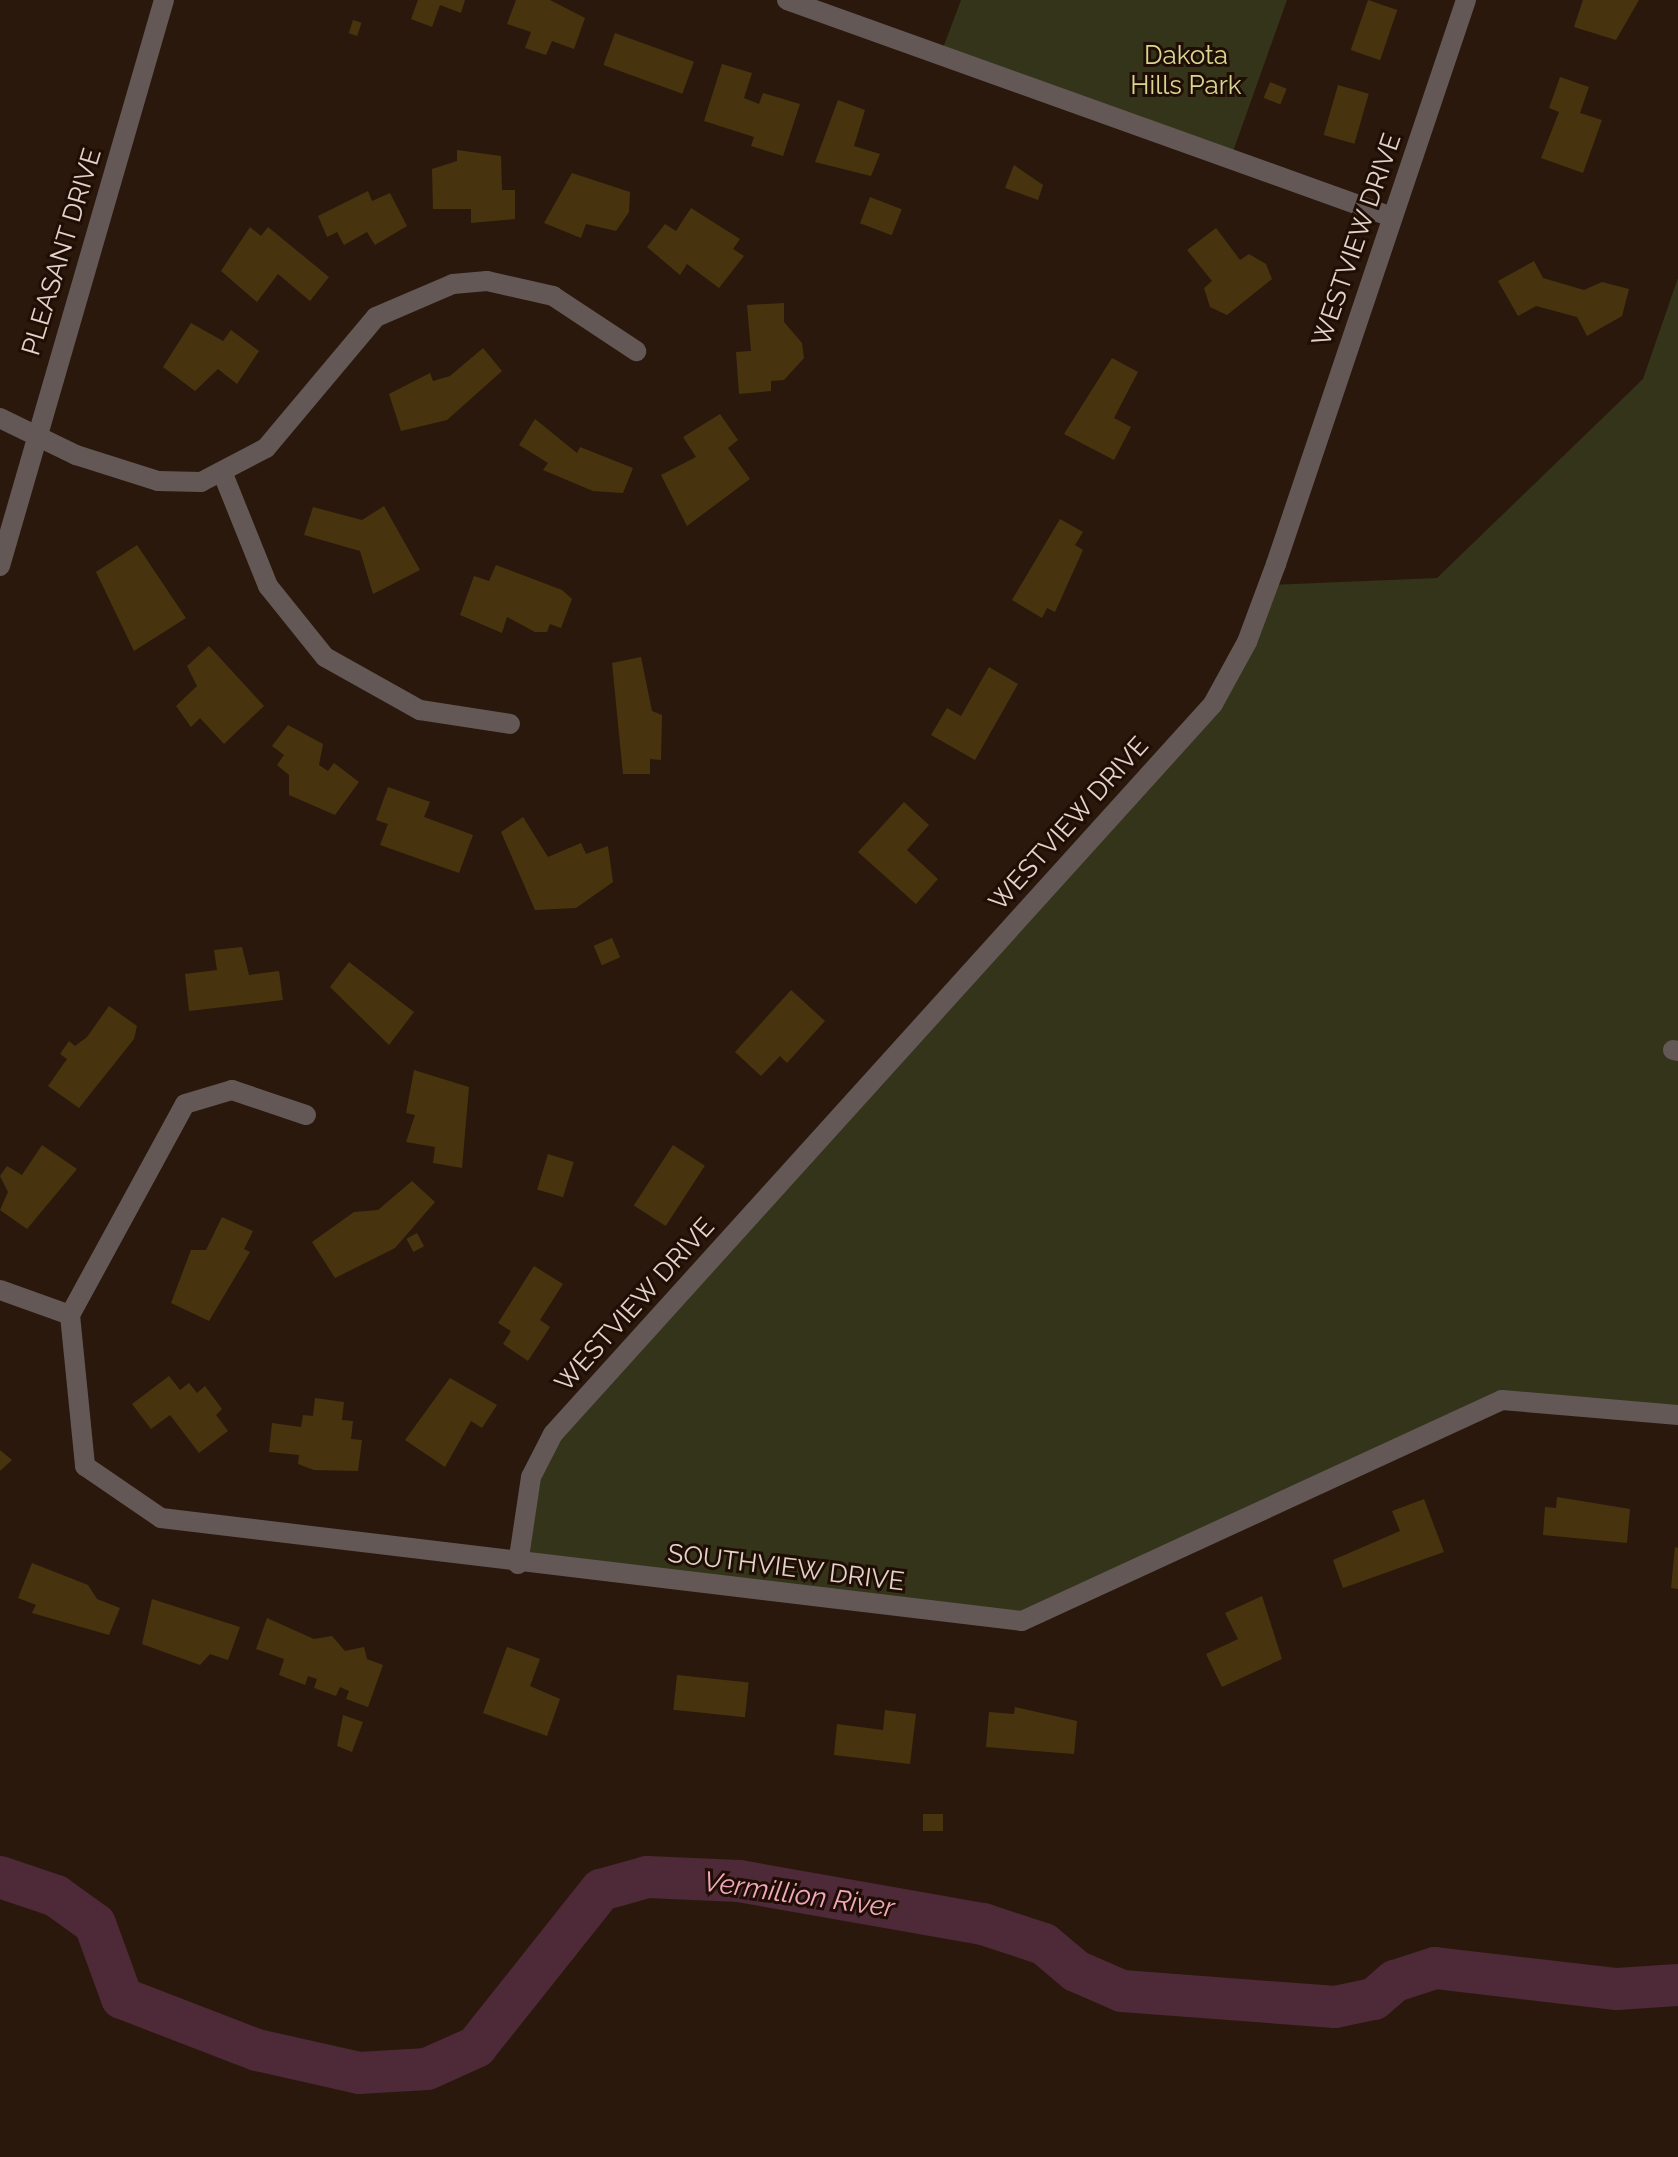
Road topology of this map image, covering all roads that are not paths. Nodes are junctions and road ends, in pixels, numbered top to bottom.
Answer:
1 (164, 0) edge
2 (787, 0) edge
3 (1466, 0) edge
4 (1392, 217) junction
5 (636, 351) dead end
6 (0, 418) edge
7 (35, 431) junction
8 (223, 474) junction
9 (0, 566) edge
10 (510, 724) dead end
11 (306, 1115) dead end
12 (0, 1290) edge
13 (70, 1315) junction
14 (1678, 1415) edge
15 (518, 1564) junction

1 - 7 street, PLEASANT DRIVE
2 - 4 street
3 - 4 street, WESTVIEW DRIVE
4 - 15 street, WESTVIEW DRIVE
5 - 8 street
6 - 7 street
7 - 8 street
7 - 9 street, PLEASANT DRIVE
8 - 10 street
11 - 13 street
12 - 13 street
13 - 15 street, SOUTHVIEW DRIVE
14 - 15 street, SOUTHVIEW DRIVE

